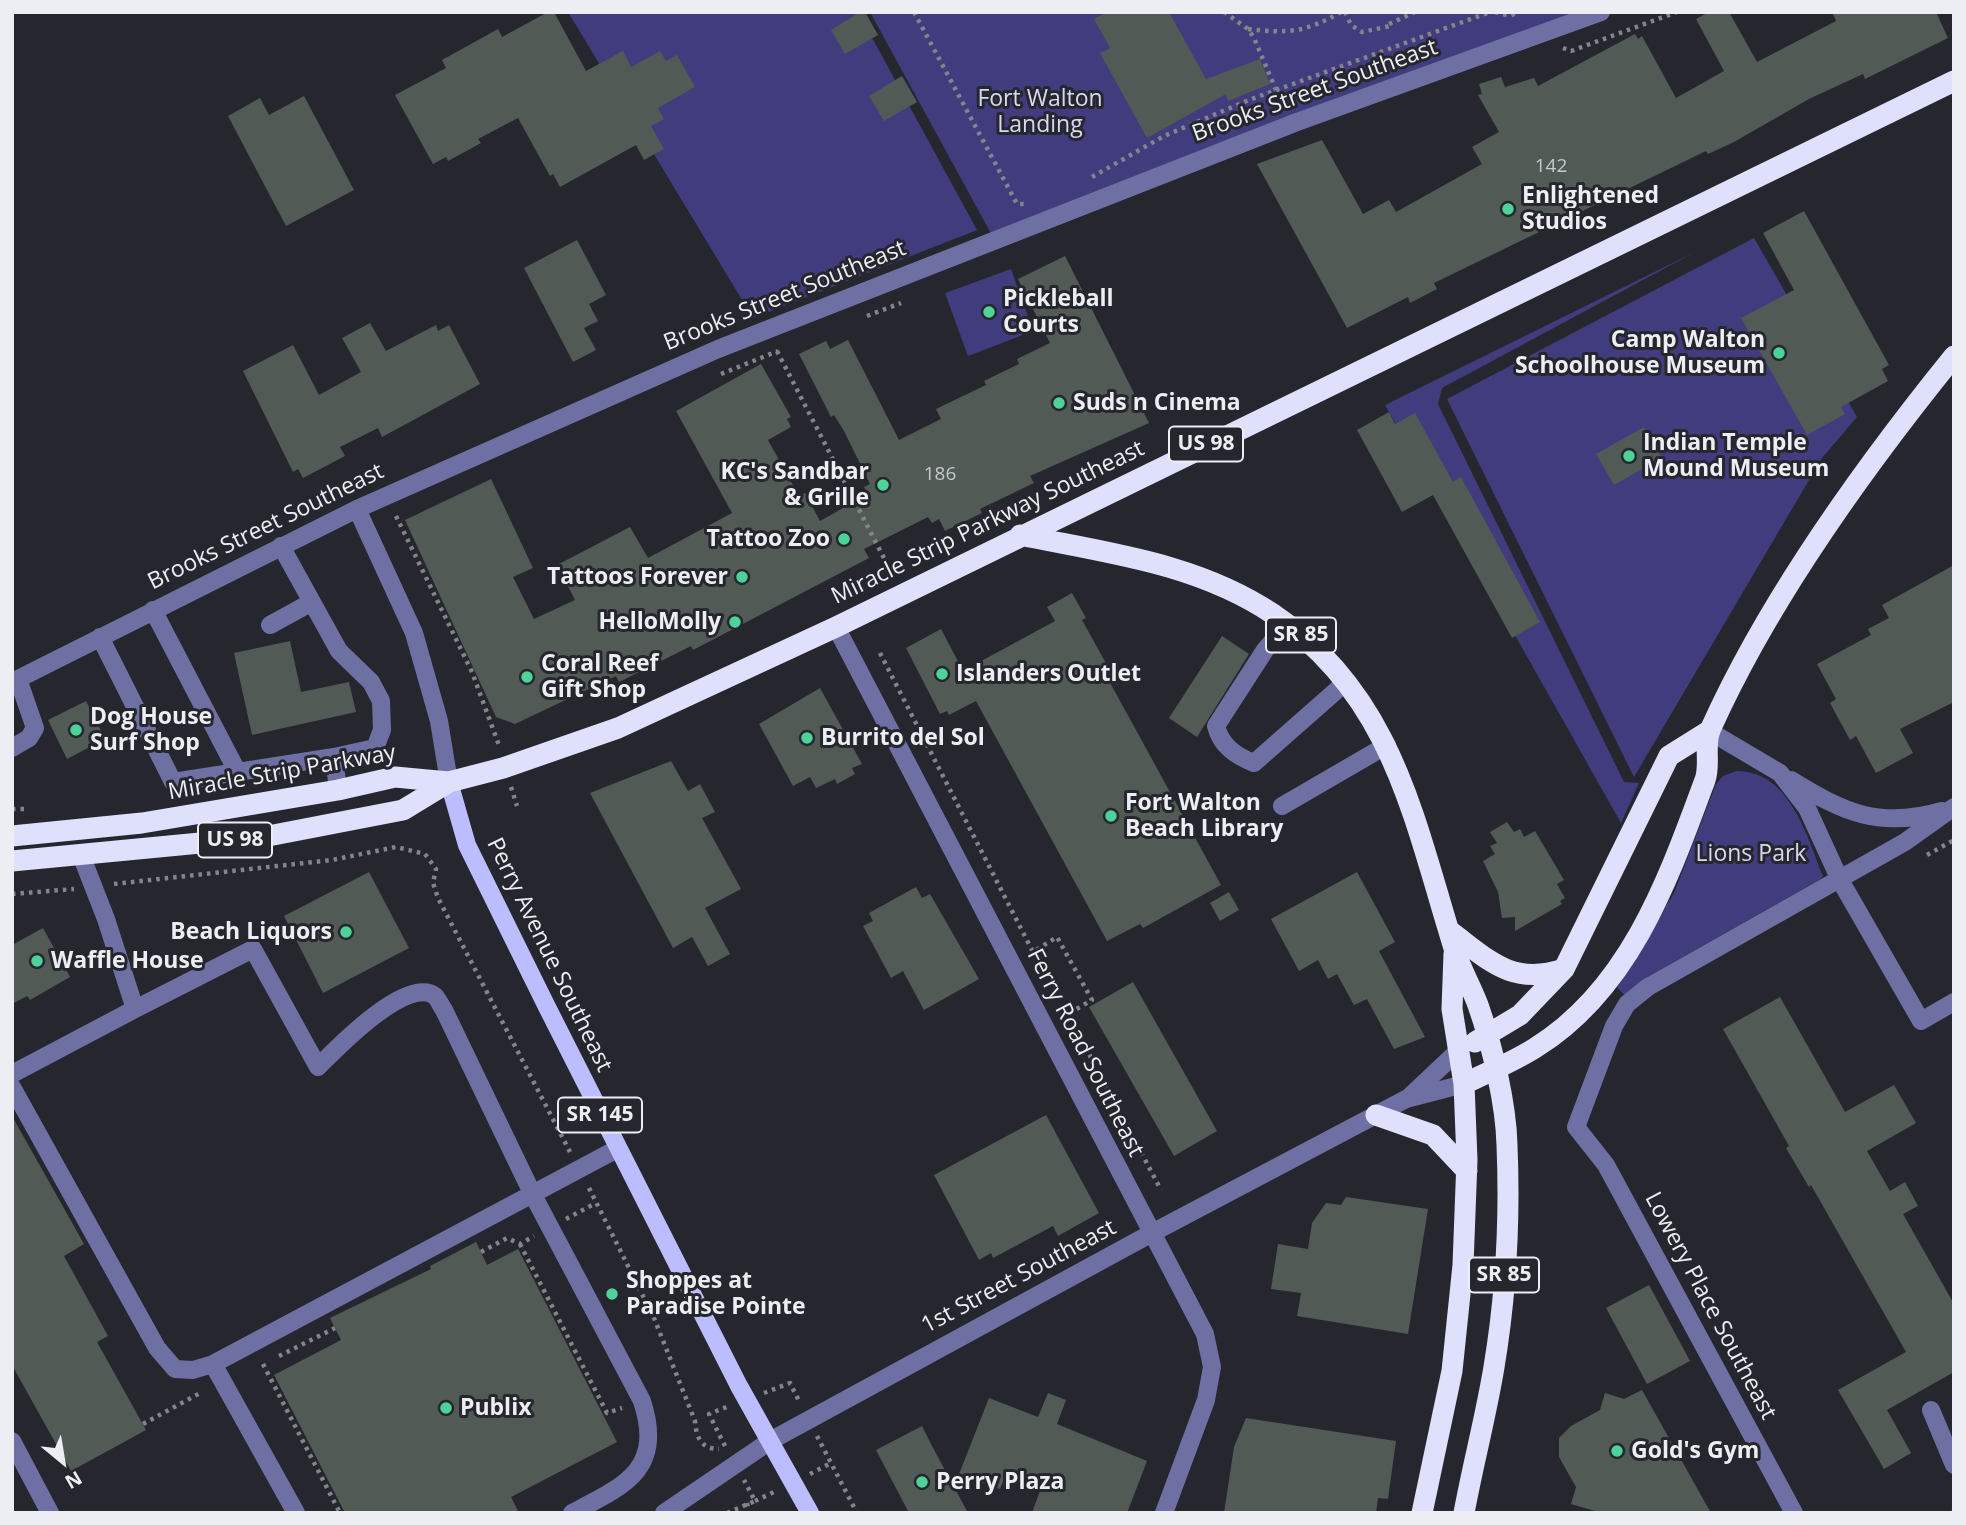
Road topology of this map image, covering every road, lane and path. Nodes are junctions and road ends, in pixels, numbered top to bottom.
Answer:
1 (914, 12) edge
2 (1224, 12) edge
3 (1343, 12) edge
4 (1415, 12) edge
5 (1490, 12) edge
6 (1495, 12) edge
7 (1518, 12) edge
8 (1601, 12) edge
9 (1248, 29) junction
10 (1954, 81) edge
11 (1276, 90) junction
12 (1080, 183) dead end
13 (1034, 202) dead end
14 (778, 351) dead end
15 (1954, 356) edge
16 (357, 509) junction
17 (1020, 535) junction
18 (281, 546) junction
19 (886, 562) dead end
20 (312, 602) junction
21 (153, 610) junction
22 (1286, 624) junction
23 (270, 625) dead end
24 (836, 627) junction
25 (100, 637) junction
26 (880, 653) dead end
27 (15, 680) edge
28 (1346, 682) junction
29 (1709, 731) junction
30 (1387, 745) junction
31 (12, 748) edge
32 (334, 757) junction
33 (1780, 773) junction
34 (237, 774) junction
35 (449, 782) junction
36 (338, 790) junction
37 (1282, 806) dead end
38 (1953, 809) edge
39 (12, 836) edge
40 (80, 855) junction
41 (12, 861) edge
42 (1840, 880) junction
43 (1452, 940) junction
44 (1564, 969) junction
45 (1954, 1002) edge
46 (135, 1009) junction
47 (1486, 1036) junction
48 (1458, 1051) junction
49 (1494, 1069) junction
50 (12, 1074) edge
51 (1464, 1084) junction
52 (12, 1087) edge
53 (1406, 1099) junction
54 (1376, 1115) junction
55 (617, 1149) junction
56 (1467, 1171) junction
57 (1161, 1190) dead end
58 (533, 1195) junction
59 (1152, 1233) junction
60 (520, 1244) dead end
61 (213, 1364) junction
62 (263, 1364) dead end
63 (642, 1401) junction
64 (1931, 1410) dead end
65 (12, 1441) edge
66 (770, 1441) junction
67 (1954, 1465) edge
68 (747, 1503) dead end
69 (1788, 1511) edge
70 (50, 1513) edge
71 (296, 1513) edge
72 (340, 1513) edge
73 (572, 1513) edge
74 (664, 1513) edge
75 (749, 1513) edge
76 (810, 1513) edge
77 (1164, 1513) edge
78 (1422, 1513) edge
79 (1464, 1513) edge

1 - 13 path
2 - 9 path
3 - 4 path
3 - 9 path
5 - 11 path
6 - 7 path
8 - 16 street, Brooks Street Southeast
9 - 11 path
10 - 17 highway, Miracle Strip Parkway Southeast / US 98
11 - 12 path
14 - 19 path
15 - 29 highway
16 - 18 street, Brooks Street Southeast
16 - 35 street, Perry Avenue Southeast
17 - 22 highway, SR 85
17 - 24 highway, Miracle Strip Parkway Southeast / US 98
18 - 20 street
18 - 21 street, Brooks Street Southeast
20 - 23 street
20 - 32 street
21 - 25 street, Brooks Street Southeast
21 - 34 street
22 - 28 highway, SR 85
22 - 28 street
24 - 35 highway, Miracle Strip Parkway Southeast / US 98
24 - 59 street, Ferry Road Southeast
25 - 27 street, Brooks Street Southeast
25 - 34 street
26 - 57 path
27 - 31 street
28 - 30 highway, SR 85
29 - 33 street
29 - 44 highway
29 - 49 highway
30 - 37 street
30 - 43 highway, SR 85
32 - 34 street
32 - 36 street
33 - 38 street
33 - 42 street
35 - 36 highway, Miracle Strip Parkway / US 98
35 - 40 highway, US 98
35 - 55 main road, Perry Avenue Southeast / SR 145
36 - 39 highway, Miracle Strip Parkway / US 98
38 - 42 street
40 - 41 highway, US 98
40 - 46 street
42 - 45 street
42 - 69 street, Lowery Place Southeast
43 - 44 highway
43 - 47 highway, SR 85
43 - 48 highway, SR 85
44 - 47 highway
46 - 50 street
46 - 58 street
47 - 48 highway
47 - 49 highway, SR 85
48 - 51 highway, SR 85
48 - 53 street
49 - 51 highway
49 - 79 highway, SR 85
51 - 53 street
51 - 56 highway, SR 85
52 - 61 street
53 - 54 street, 1st Street Southeast
54 - 56 highway
54 - 59 street, 1st Street Southeast
55 - 58 street
55 - 66 main road, Perry Avenue Southeast / SR 145
56 - 78 highway, SR 85
58 - 61 street
58 - 63 street
59 - 66 street, 1st Street Southeast
59 - 77 street, Ferry Road Southeast
60 - 63 path
61 - 71 street
62 - 72 path
63 - 73 street
64 - 67 street
65 - 70 street
66 - 74 street, 1st Street Southeast
66 - 76 main road, Perry Avenue Southeast / SR 145
68 - 75 path

